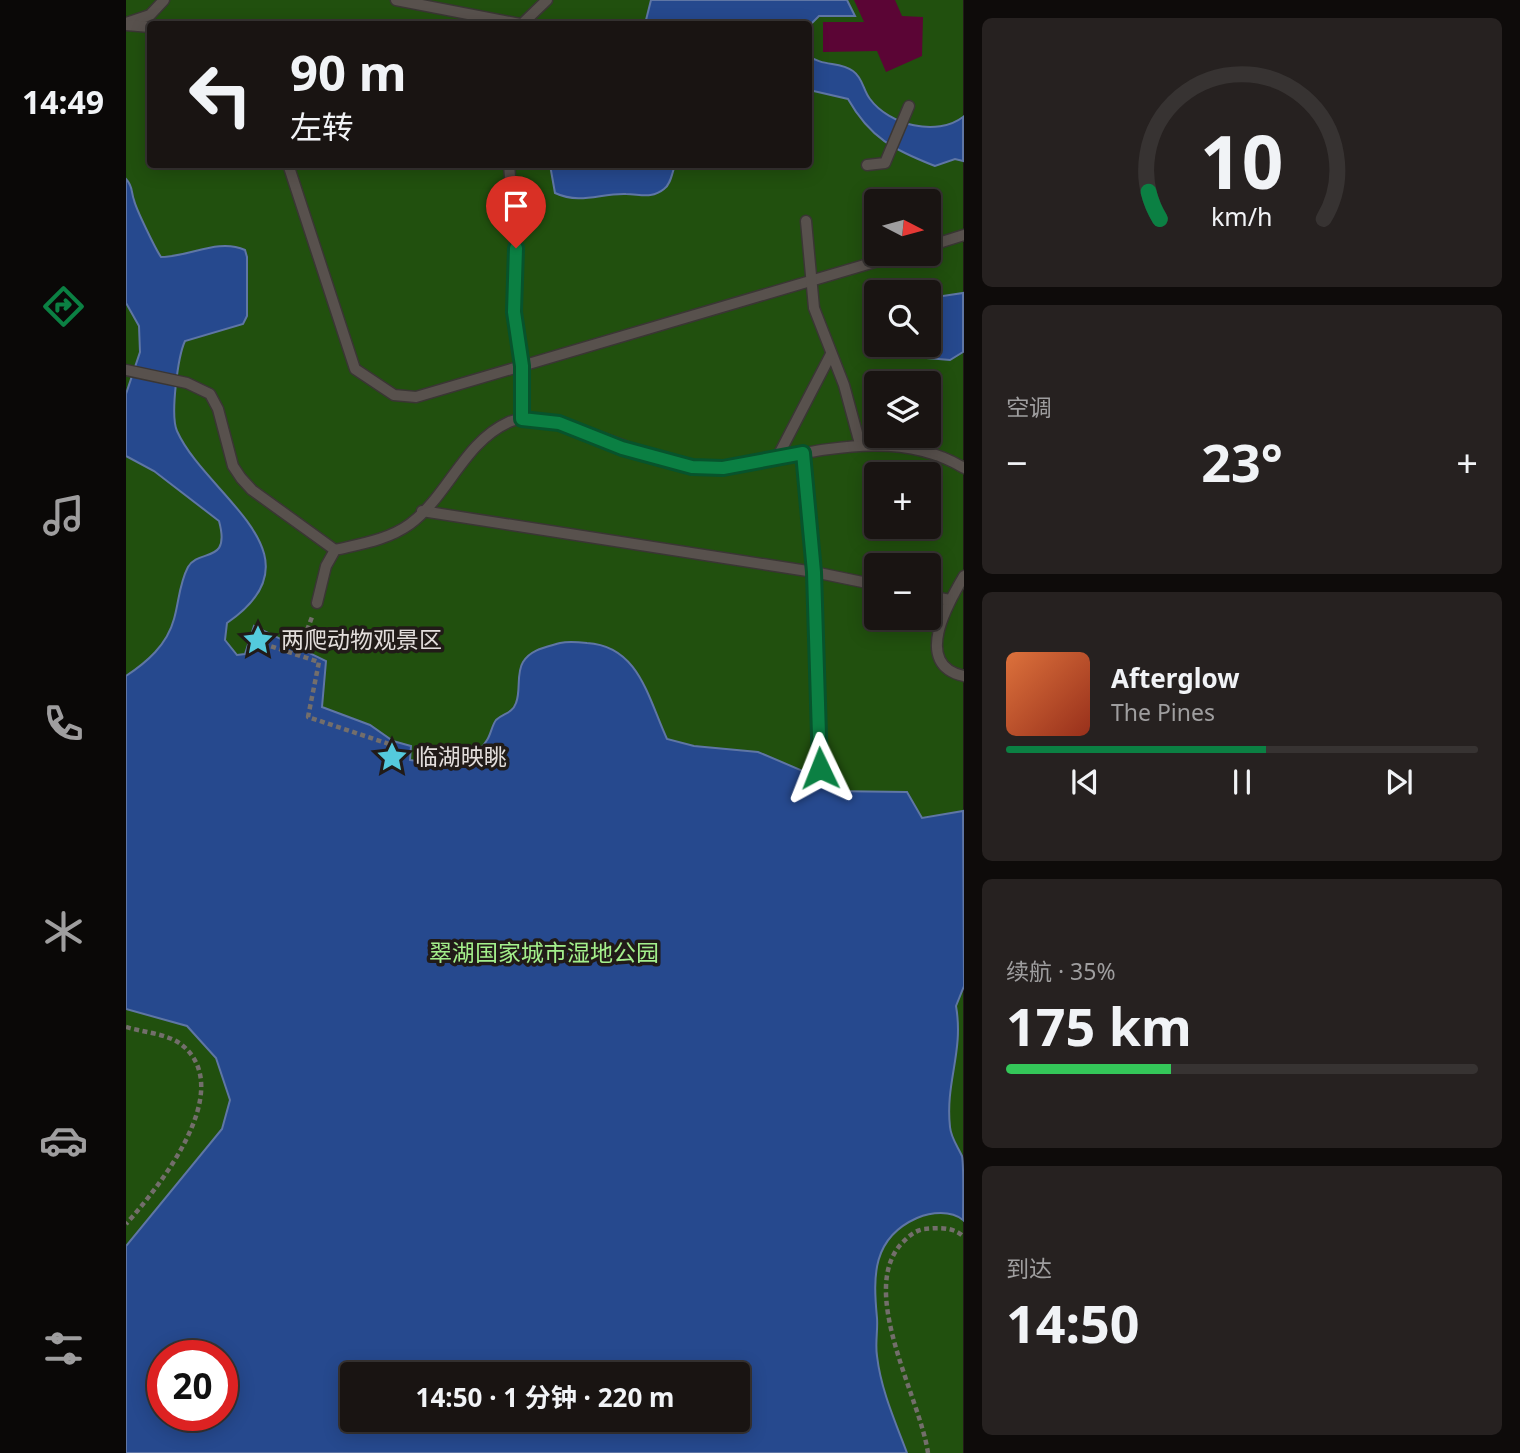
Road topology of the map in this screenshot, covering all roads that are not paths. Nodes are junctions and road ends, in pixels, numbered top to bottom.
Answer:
1 (164, 0) edge
2 (396, 0) edge
3 (547, 0) edge
4 (429, 3) edge
5 (538, 9) junction
6 (548, 18) dead end
7 (508, 21) edge
8 (524, 21) edge
9 (126, 24) edge
10 (147, 27) edge
11 (909, 106) dead end
12 (867, 165) dead end
13 (289, 168) edge
14 (509, 168) edge
15 (806, 221) dead end
16 (964, 236) edge
17 (942, 242) edge
18 (864, 265) edge
19 (811, 280) junction
20 (831, 354) junction
21 (522, 366) junction
22 (128, 370) edge
23 (522, 419) junction
24 (860, 444) junction
25 (803, 453) junction
26 (777, 458) junction
27 (964, 468) edge
28 (422, 511) junction
29 (335, 550) junction
30 (814, 572) junction
31 (964, 576) edge
32 (864, 582) edge
33 (941, 598) edge
34 (950, 600) junction
35 (317, 603) road end
36 (964, 676) edge
37 (820, 768) dead end

1 - 9 lane
2 - 4 lane
3 - 5 lane
4 - 7 lane
5 - 6 lane
5 - 8 lane
9 - 10 lane
11 - 12 lane
13 - 21 lane
14 - 21 lane
15 - 19 lane
16 - 17 lane
18 - 19 lane
19 - 20 lane
19 - 21 lane
20 - 24 lane
20 - 26 lane
21 - 23 lane
22 - 29 lane
23 - 26 lane
23 - 28 lane
24 - 25 lane
24 - 27 lane
25 - 26 lane
25 - 30 lane
28 - 29 lane
28 - 30 lane
29 - 35 lane
30 - 32 lane
30 - 37 lane
31 - 34 lane
33 - 34 lane
34 - 36 lane

